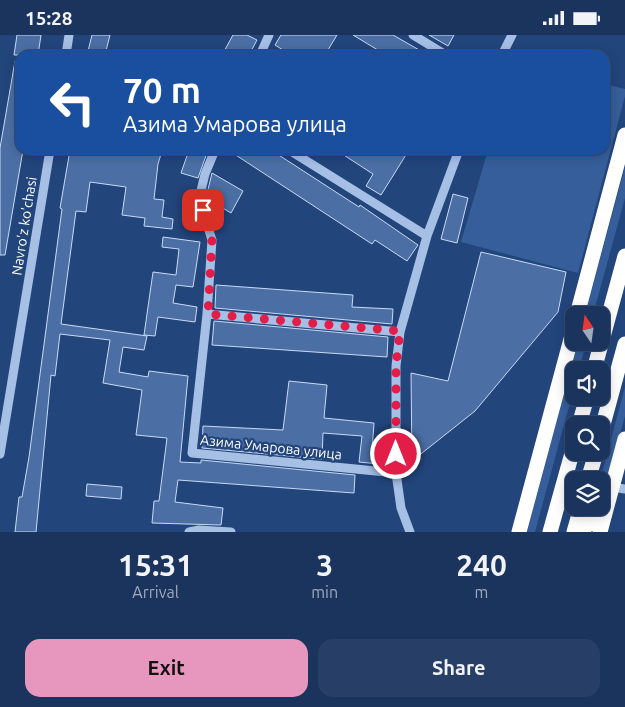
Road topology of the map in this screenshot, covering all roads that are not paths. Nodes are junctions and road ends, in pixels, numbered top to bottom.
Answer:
1 (70, 35) edge
2 (269, 35) edge
3 (413, 35) edge
4 (512, 35) edge
5 (67, 50) edge
6 (262, 50) edge
7 (438, 50) edge
8 (504, 50) edge
9 (625, 135) edge
10 (49, 155) edge
11 (213, 155) edge
12 (297, 155) edge
13 (456, 155) edge
14 (427, 236) junction
15 (625, 256) edge
16 (579, 306) edge
17 (208, 314) junction
18 (400, 331) junction
19 (625, 344) edge
20 (568, 351) edge
21 (596, 361) edge
22 (605, 416) edge
23 (625, 439) edge
24 (0, 454) edge
25 (570, 461) edge
26 (396, 473) junction
27 (619, 488) edge
28 (610, 503) edge
29 (578, 516) edge
30 (599, 516) edge
31 (604, 516) edge
32 (189, 532) edge
33 (231, 532) edge
34 (410, 532) edge
35 (519, 532) edge
36 (550, 532) edge
37 (574, 532) edge
38 (579, 532) edge
39 (600, 532) edge

1 - 5 street
2 - 6 street
3 - 7 street
4 - 8 street
9 - 16 highway
10 - 24 street, Navro'z ko'chasi
11 - 17 street, Азима Умарова улица
12 - 14 street
13 - 14 street
14 - 18 street
15 - 21 highway
17 - 18 street
17 - 26 street, Азима Умарова улица
18 - 26 street
19 - 22 highway
20 - 35 highway
23 - 27 highway
25 - 36 highway
26 - 34 street
27 - 28 highway
29 - 37 highway
30 - 38 highway
31 - 39 highway
32 - 33 street

